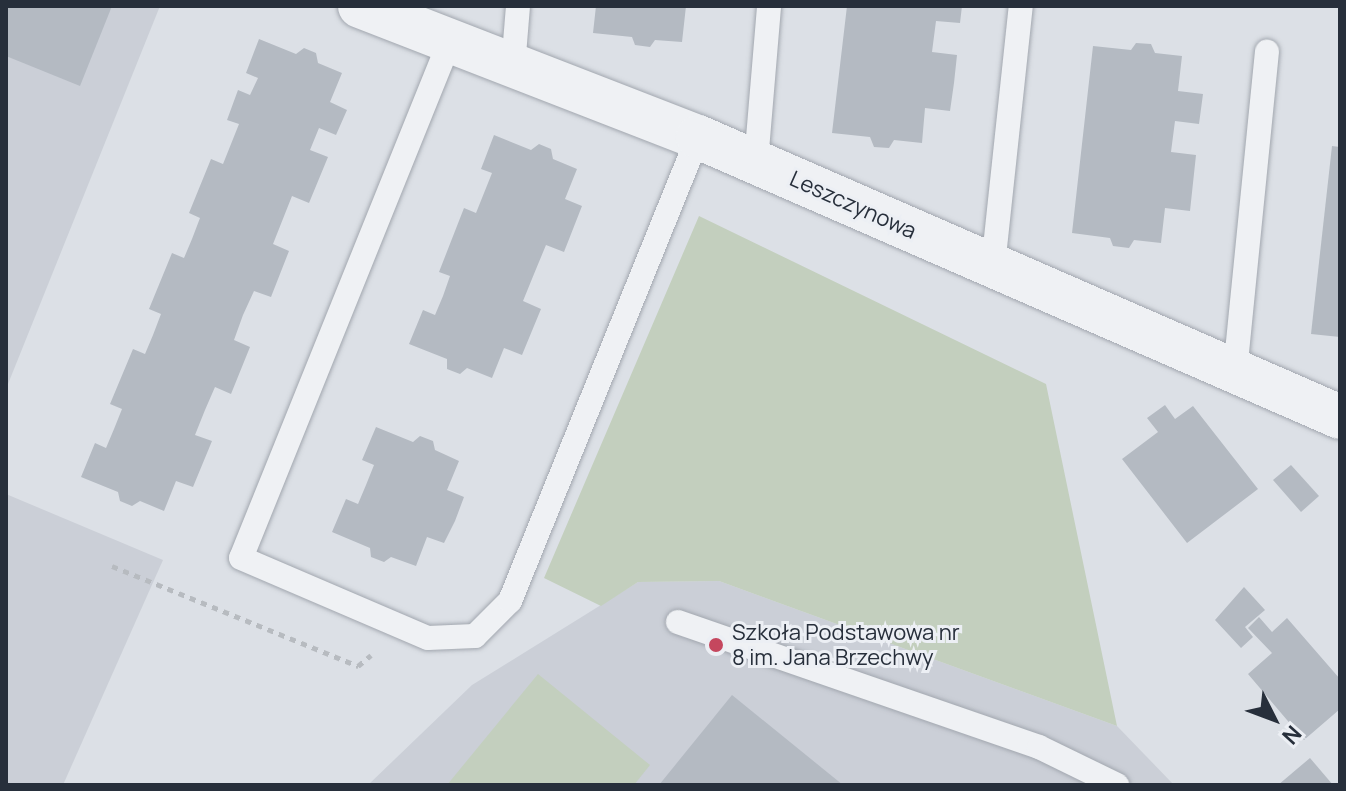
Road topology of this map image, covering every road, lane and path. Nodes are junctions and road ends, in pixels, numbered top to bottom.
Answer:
1 (360, 6) edge
2 (518, 6) edge
3 (769, 6) edge
4 (1021, 6) edge
5 (449, 43) junction
6 (1267, 52) dead end
7 (513, 67) junction
8 (698, 137) junction
9 (756, 162) junction
10 (993, 266) junction
11 (1235, 372) junction
12 (1340, 417) edge
13 (112, 566) dead end
14 (678, 622) dead end
15 (405, 628) junction
16 (1117, 785) edge

1 - 5 street, Leszczynowa
2 - 7 lane
3 - 9 lane
4 - 10 lane
5 - 7 street, Leszczynowa
5 - 15 lane
6 - 11 lane
7 - 8 street, Leszczynowa
8 - 9 street, Leszczynowa
8 - 15 lane
9 - 10 street, Leszczynowa
10 - 11 street, Leszczynowa
11 - 12 street, Leszczynowa
13 - 15 path
14 - 16 lane

